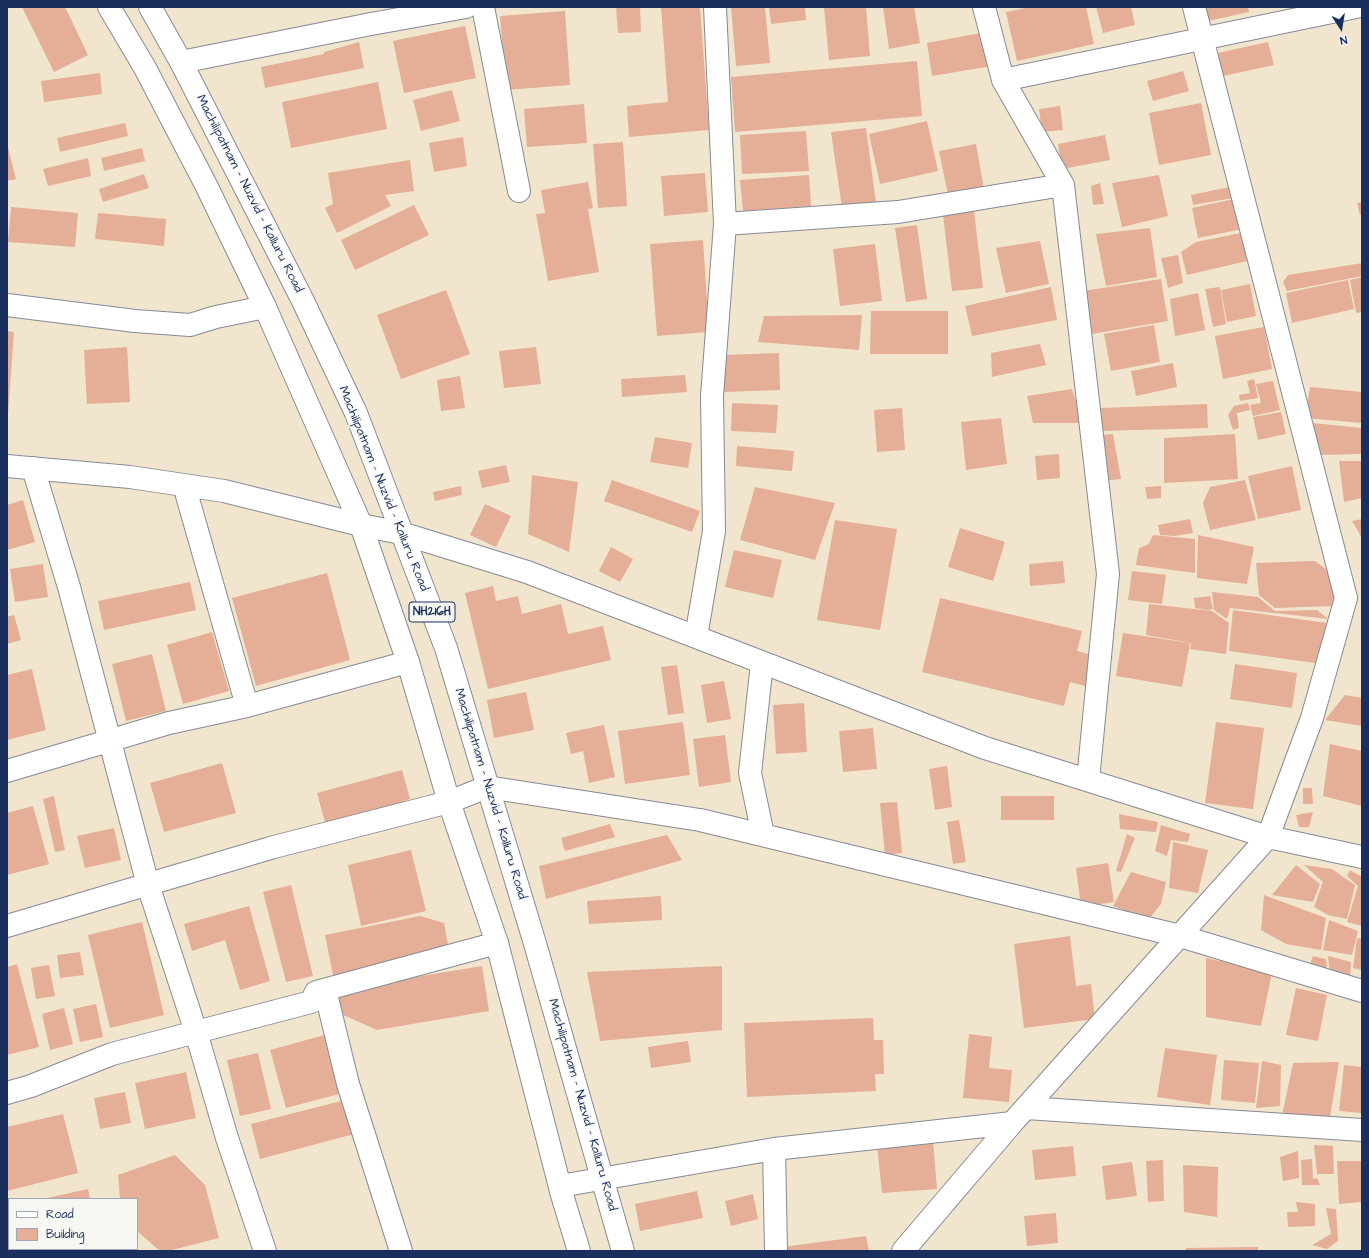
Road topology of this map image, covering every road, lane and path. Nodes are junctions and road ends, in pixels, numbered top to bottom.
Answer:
1 (109, 7) edge
2 (150, 7) edge
3 (466, 7) edge
4 (483, 7) edge
5 (715, 7) edge
6 (984, 7) edge
7 (1194, 7) edge
8 (1356, 7) edge
9 (369, 15) edge
10 (1202, 39) junction
11 (181, 62) junction
12 (1003, 80) junction
13 (1063, 185) junction
14 (519, 190) dead end
15 (725, 224) junction
16 (7, 305) edge
17 (266, 307) junction
18 (7, 466) edge
19 (33, 468) junction
20 (184, 485) junction
21 (361, 525) junction
22 (401, 533) junction
23 (696, 637) junction
24 (408, 662) junction
25 (762, 662) junction
26 (247, 706) junction
27 (110, 741) junction
28 (7, 771) edge
29 (1088, 780) junction
30 (487, 787) junction
31 (449, 802) junction
32 (763, 836) junction
33 (1268, 837) junction
34 (1362, 856) edge
35 (148, 885) junction
36 (7, 926) edge
37 (1180, 936) junction
38 (497, 943) junction
39 (325, 990) junction
40 (1362, 991) edge
41 (196, 1032) junction
42 (7, 1093) edge
43 (1019, 1116) junction
44 (1362, 1130) edge
45 (774, 1149) junction
46 (604, 1179) junction
47 (560, 1186) junction
48 (265, 1251) edge
49 (401, 1251) edge
50 (579, 1251) edge
51 (623, 1251) edge
52 (776, 1251) edge
53 (903, 1251) edge

1 - 17 main road, NH216H
2 - 11 main road, Machilipatnam - Nuzvid - Kalluru Road / NH216H
3 - 9 main road
4 - 14 main road
5 - 15 main road
6 - 12 main road
7 - 10 main road
8 - 10 main road
9 - 11 main road
10 - 12 main road
10 - 33 main road
11 - 22 main road, Machilipatnam - Nuzvid - Kalluru Road / NH216H
12 - 13 main road
13 - 15 main road
13 - 29 main road
15 - 23 main road
16 - 17 main road
17 - 21 main road, NH216H
18 - 19 main road
19 - 20 main road
19 - 27 main road
20 - 21 main road
20 - 26 main road
21 - 22 main road
21 - 24 main road, NH216H
22 - 23 main road
22 - 30 main road, Machilipatnam - Nuzvid - Kalluru Road / NH216H
23 - 25 main road
24 - 26 main road
24 - 31 main road, NH216H
25 - 29 main road
25 - 32 main road
26 - 27 main road
27 - 28 main road
27 - 35 main road
29 - 33 main road
30 - 31 main road
30 - 32 main road
30 - 46 main road, Machilipatnam - Nuzvid - Kalluru Road / NH216H
31 - 35 main road
31 - 38 main road, NH216H
32 - 37 main road
33 - 34 main road
33 - 37 main road
35 - 36 main road
35 - 41 main road
37 - 40 main road
37 - 43 main road
38 - 39 main road
38 - 47 main road, NH216H
39 - 41 main road
39 - 49 main road
41 - 42 main road
41 - 48 main road
43 - 44 main road
43 - 45 main road
43 - 53 main road
45 - 46 main road
45 - 52 main road
46 - 47 main road
46 - 51 main road, Machilipatnam - Nuzvid - Kalluru Road / NH216H
47 - 50 main road, NH216H

